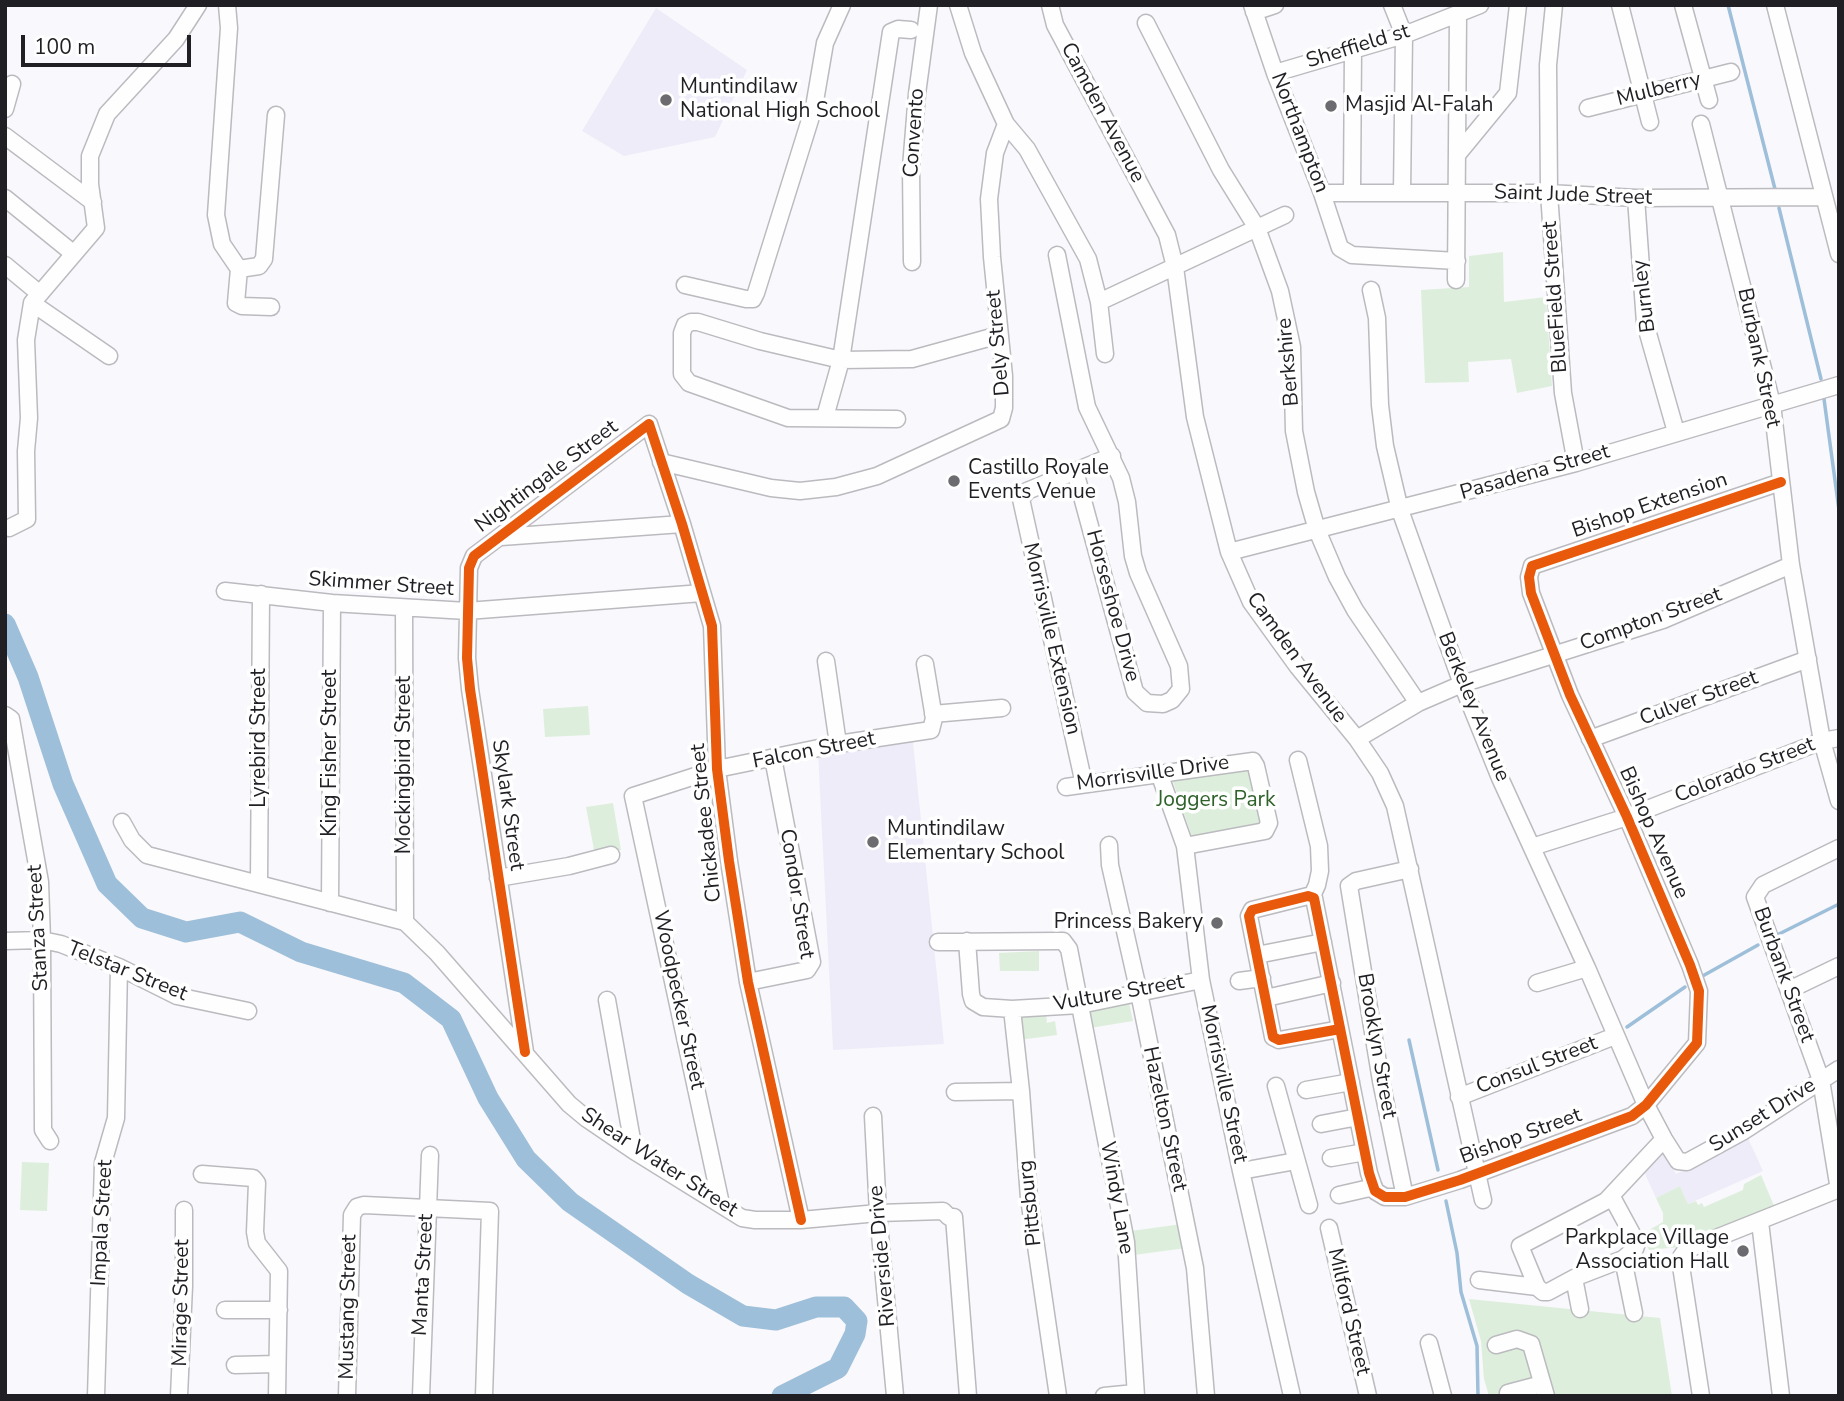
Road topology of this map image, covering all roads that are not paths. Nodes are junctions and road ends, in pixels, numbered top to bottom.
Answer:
1 (198, 5) edge
2 (227, 5) edge
3 (842, 5) edge
4 (929, 5) edge
5 (958, 5) edge
6 (1050, 5) edge
7 (1275, 5) edge
8 (1392, 5) edge
9 (1480, 5) edge
10 (1518, 5) edge
11 (1554, 5) edge
12 (1620, 5) edge
13 (1683, 5) edge
14 (1775, 5) edge
15 (1253, 9) edge
16 (1458, 15) junction
17 (1146, 23) dead end
18 (911, 30) dead end
19 (1404, 35) junction
20 (1353, 49) junction
21 (1731, 72) dead end
22 (1275, 73) junction
23 (1704, 79) junction
24 (12, 84) dead end
25 (1643, 94) junction
26 (1709, 100) dead end
27 (1588, 108) dead end
28 (5, 109) edge
29 (276, 114) dead end
30 (1650, 122) dead end
31 (1006, 124) junction
32 (1702, 124) dead end
33 (5, 136) edge
34 (1457, 155) junction
35 (1322, 193) junction
36 (1352, 193) junction
37 (1402, 193) junction
38 (1457, 193) junction
39 (1549, 193) junction
40 (1823, 197) junction
41 (5, 198) edge
42 (1636, 198) junction
43 (1721, 199) junction
44 (93, 202) junction
45 (1285, 215) dead end
46 (1257, 228) junction
47 (74, 254) junction
48 (1057, 254) dead end
49 (1839, 254) edge
50 (1457, 261) junction
51 (912, 262) dead end
52 (5, 265) edge
53 (1175, 267) junction
54 (239, 269) junction
55 (1456, 280) dead end
56 (685, 285) dead end
57 (1371, 290) dead end
58 (36, 298) junction
59 (1099, 302) junction
60 (271, 307) dead end
61 (999, 335) junction
62 (1105, 354) dead end
63 (109, 356) dead end
64 (841, 360) junction
65 (1839, 385) edge
66 (1772, 404) junction
67 (825, 417) junction
68 (897, 419) dead end
69 (649, 424) joint
70 (1676, 432) junction
71 (1112, 456) junction
72 (667, 463) junction
73 (1576, 463) junction
74 (1076, 471) junction
75 (1781, 482) junction
76 (1400, 509) junction
77 (682, 524) junction
78 (9, 528) dead end
79 (1317, 530) junction
80 (501, 537) junction
81 (1229, 552) junction
82 (470, 562) joint
83 (1791, 565) junction
84 (1532, 566) joint
85 (225, 591) dead end
86 (702, 593) junction
87 (261, 594) junction
88 (332, 603) junction
89 (404, 608) junction
90 (467, 611) junction
91 (1553, 654) junction
92 (1808, 659) junction
93 (826, 661) dead end
94 (925, 664) dead end
95 (1462, 684) junction
96 (1418, 703) junction
97 (1002, 708) dead end
98 (7, 715) edge
99 (933, 715) junction
100 (1839, 738) edge
101 (1357, 739) junction
102 (1590, 740) junction
103 (1822, 741) junction
104 (838, 744) junction
105 (773, 758) junction
106 (1298, 760) dead end
107 (717, 769) junction
108 (1159, 773) junction
109 (1084, 784) junction
110 (1066, 787) dead end
111 (633, 796) joint
112 (1839, 801) edge
113 (1627, 817) junction
114 (122, 822) dead end
115 (1109, 845) dead end
116 (1185, 846) junction
117 (1532, 847) junction
118 (1839, 848) edge
119 (611, 855) dead end
120 (1410, 869) junction
121 (498, 878) junction
122 (259, 883) junction
123 (1312, 896) junction
124 (330, 903) junction
125 (405, 922) junction
126 (42, 940) junction
127 (5, 941) edge
128 (967, 941) junction
129 (938, 942) dead end
130 (1323, 942) junction
131 (1257, 955) junction
132 (1839, 966) edge
133 (119, 967) junction
134 (1587, 968) junction
135 (1262, 978) junction
136 (1201, 980) junction
137 (1239, 981) dead end
138 (748, 982) junction
139 (1332, 983) junction
140 (1537, 983) dead end
141 (1789, 990) junction
142 (1139, 993) junction
143 (1266, 999) junction
144 (607, 1000) dead end
145 (1080, 1005) junction
146 (1012, 1009) junction
147 (248, 1012) dead end
148 (1340, 1029) junction
149 (1615, 1036) junction
150 (525, 1052) junction
151 (1839, 1069) edge
152 (1821, 1080) junction
153 (1351, 1082) junction
154 (1276, 1086) dead end
155 (1306, 1090) dead end
156 (1021, 1091) junction
157 (955, 1093) dead end
158 (1459, 1097) junction
159 (1646, 1105) junction
160 (873, 1116) dead end
161 (1358, 1117) junction
162 (1321, 1124) dead end
163 (1664, 1139) junction
164 (50, 1141) dead end
165 (634, 1151) junction
166 (1365, 1152) junction
167 (430, 1155) dead end
168 (1331, 1158) dead end
169 (1296, 1161) junction
170 (1687, 1162) joint
171 (1241, 1171) junction
172 (1476, 1173) junction
173 (202, 1174) dead end
174 (1374, 1187) junction
175 (1839, 1190) edge
176 (1339, 1195) dead end
177 (1405, 1197) junction
178 (1612, 1197) junction
179 (1483, 1200) dead end
180 (720, 1204) junction
181 (1309, 1205) dead end
182 (428, 1208) junction
183 (184, 1210) dead end
184 (878, 1213) junction
185 (801, 1220) junction
186 (1760, 1222) junction
187 (1329, 1228) dead end
188 (1623, 1259) junction
189 (1574, 1278) junction
190 (1479, 1280) dead end
191 (1537, 1287) junction
192 (1580, 1309) dead end
193 (225, 1310) dead end
194 (279, 1310) junction
195 (1634, 1313) dead end
196 (1429, 1343) dead end
197 (1496, 1345) dead end
198 (277, 1364) junction
199 (235, 1365) dead end
200 (1544, 1390) edge
201 (1508, 1393) dead end
202 (1135, 1394) edge
203 (96, 1396) edge
204 (179, 1396) edge
205 (276, 1396) edge
206 (347, 1396) edge
207 (421, 1396) edge
208 (484, 1396) edge
209 (895, 1396) edge
210 (968, 1396) edge
211 (1058, 1396) edge
212 (1104, 1396) edge
213 (1206, 1396) edge
214 (1292, 1396) edge
215 (1368, 1396) edge
216 (1443, 1396) edge
217 (1700, 1396) edge
218 (1782, 1396) edge

1 - 44 street
2 - 54 street
3 - 56 street
4 - 51 street, Convento
5 - 31 street
6 - 53 street, Camden Avenue
7 - 15 street
8 - 19 street
9 - 16 street, Sheffield st
10 - 34 street
11 - 39 street, BlueField Street
12 - 25 street
13 - 23 street
14 - 40 street
15 - 22 street, Northampton
16 - 19 street, Sheffield st
16 - 34 street
17 - 46 street, Berkshire
18 - 64 street
19 - 20 street, Sheffield st
19 - 37 street
20 - 22 street, Sheffield st
20 - 36 street
21 - 23 street, Mulberry
22 - 35 street, Northampton
23 - 25 street, Mulberry
23 - 26 street
24 - 28 street
25 - 27 street, Mulberry
25 - 30 street
29 - 54 street
31 - 59 street
31 - 61 street, Dely Street
32 - 43 street, Burbank Street
33 - 44 street
34 - 38 street
35 - 36 street, Saint Jude Street
35 - 50 street, Northampton
36 - 37 street, Saint Jude Street
37 - 38 street, Saint Jude Street
38 - 39 street, Saint Jude Street
38 - 50 street
39 - 42 street, Saint Jude Street
39 - 73 street, BlueField Street
40 - 43 street, Saint Jude Street
40 - 49 street
41 - 47 street
42 - 43 street, Saint Jude Street
42 - 70 street, Burnley
43 - 66 street, Burbank Street
44 - 47 street
45 - 46 street
46 - 53 street
46 - 79 street, Berkshire
47 - 58 street
48 - 71 street, Horseshoe Drive
50 - 55 street
52 - 58 street
53 - 59 street
53 - 81 street, Camden Avenue
54 - 60 street
57 - 76 street, Berkeley Avenue
58 - 63 street
58 - 78 street
59 - 62 street
61 - 64 street
61 - 72 street, Dely Street
64 - 67 street
64 - 67 street
65 - 66 street, Pasadena Street
66 - 70 street, Pasadena Street
66 - 75 street, Burbank Street
67 - 68 street
69 - 72 street, Chickadee Street
69 - 80 street, Nightingale Street
70 - 73 street, Pasadena Street
71 - 74 street
71 - 74 street, Horseshoe Drive
72 - 77 street, Chickadee Street
73 - 76 street, Pasadena Street
74 - 109 street, Morrisville Extension
75 - 83 street, Burbank Street
75 - 84 street, Bishop Extension
76 - 79 street, Pasadena Street
76 - 95 street, Berkeley Avenue
77 - 80 street
77 - 86 street, Chickadee Street
79 - 81 street, Pasadena Street
79 - 96 street, Berkshire
80 - 82 street, Nightingale Street
81 - 101 street, Camden Avenue
82 - 90 street, Skylark Street
83 - 91 street, Compton Street
83 - 92 street, Burbank Street
84 - 91 street, Bishop Avenue
85 - 87 street, Skimmer Street
86 - 90 street, Skimmer Street
86 - 107 street, Chickadee Street
87 - 88 street, Skimmer Street
87 - 122 street, Lyrebird Street
88 - 89 street, Skimmer Street
88 - 124 street, King Fisher Street
89 - 90 street, Skimmer Street
89 - 125 street, Mockingbird Street
90 - 121 street, Skylark Street
91 - 95 street, Compton Street
91 - 102 street, Bishop Avenue
92 - 102 street, Culver Street
92 - 103 street, Burbank Street
93 - 104 street
94 - 99 street
95 - 96 street, Compton Street
95 - 117 street, Berkeley Avenue
96 - 101 street, Compton Street
97 - 99 street
98 - 126 street, Stanza Street
99 - 104 street, Falcon Street
100 - 103 street, Colorado Street
101 - 120 street, Camden Avenue
102 - 113 street, Bishop Avenue
103 - 112 street, Burbank Street
103 - 113 street, Colorado Street
104 - 105 street, Falcon Street
105 - 107 street, Falcon Street
105 - 138 street, Condor Street
106 - 123 street
107 - 111 street, Falcon Street
107 - 138 street, Chickadee Street
108 - 109 street, Morrisville Drive
108 - 116 street, Morrisville Street
108 - 116 street, Morrisville Drive
109 - 110 street, Morrisville Drive
111 - 180 street, Woodpecker Street
113 - 117 street, Colorado Street
113 - 159 street, Bishop Avenue
114 - 122 street, Shear Water Street
115 - 142 street, Hazelton Street
116 - 136 street, Morrisville Street
117 - 134 street, Berkeley Avenue
118 - 141 street, Burbank Street
119 - 121 street
120 - 158 street, Camden Avenue
120 - 177 street, Brooklyn Street
121 - 150 street, Skylark Street
122 - 124 street, Shear Water Street
123 - 130 street
123 - 131 street
124 - 125 street, Shear Water Street
125 - 150 street, Shear Water Street
126 - 127 street, Telstar Street
126 - 133 street, Telstar Street
126 - 164 street, Stanza Street
128 - 129 street
128 - 145 street, Windy Lane
128 - 146 street, Vulture Street
130 - 131 street
130 - 139 street
131 - 135 street
132 - 141 street
133 - 147 street, Telstar Street
133 - 203 street, Impala Street
134 - 140 street
134 - 149 street, Berkeley Avenue
135 - 137 street
135 - 143 street
136 - 142 street, Vulture Street
136 - 171 street, Morrisville Street
138 - 185 street, Chickadee Street
139 - 143 street
139 - 148 street
141 - 152 street, Burbank Street
142 - 145 street, Vulture Street
142 - 213 street, Hazelton Street
143 - 148 street
144 - 165 street
145 - 146 street, Vulture Street
145 - 202 street, Windy Lane
146 - 156 street, Pittsburg
148 - 153 street
149 - 158 street, Consul Street
149 - 159 street, Berkeley Avenue
150 - 165 street, Shear Water Street
151 - 152 street, Sunset Drive
152 - 170 street, Sunset Drive
152 - 175 street, Burbank Street
153 - 155 street
153 - 161 street
154 - 169 street
156 - 157 street
156 - 211 street, Pittsburg
158 - 172 street, Camden Avenue
159 - 163 street, Berkeley Avenue
159 - 172 street, Bishop Street
160 - 184 street, Riverside Drive
161 - 162 street
161 - 166 street
163 - 170 street, Berkeley Avenue
163 - 178 street
165 - 180 street, Shear Water Street
166 - 168 street
166 - 174 street
167 - 182 street, Manta Street
169 - 171 street
169 - 181 street
171 - 214 street, Morrisville Street
172 - 177 street, Bishop Street
172 - 179 street, Camden Avenue
173 - 194 street
174 - 176 street
174 - 177 street
175 - 186 street
178 - 188 street
178 - 191 street
180 - 185 street, Shear Water Street
182 - 206 street, Mustang Street
182 - 207 street, Manta Street
182 - 208 street, Mustang Street
183 - 204 street, Mirage Street
184 - 185 street, Shear Water Street
184 - 209 street, Riverside Drive
184 - 210 street, Shear Water Street
186 - 217 street
186 - 218 street
187 - 215 street, Milford Street
188 - 189 street
188 - 195 street
189 - 191 street
189 - 192 street
190 - 191 street
193 - 194 street
194 - 198 street
196 - 216 street
197 - 200 street
198 - 199 street
198 - 205 street
200 - 201 street
202 - 212 street, Windy Lane

